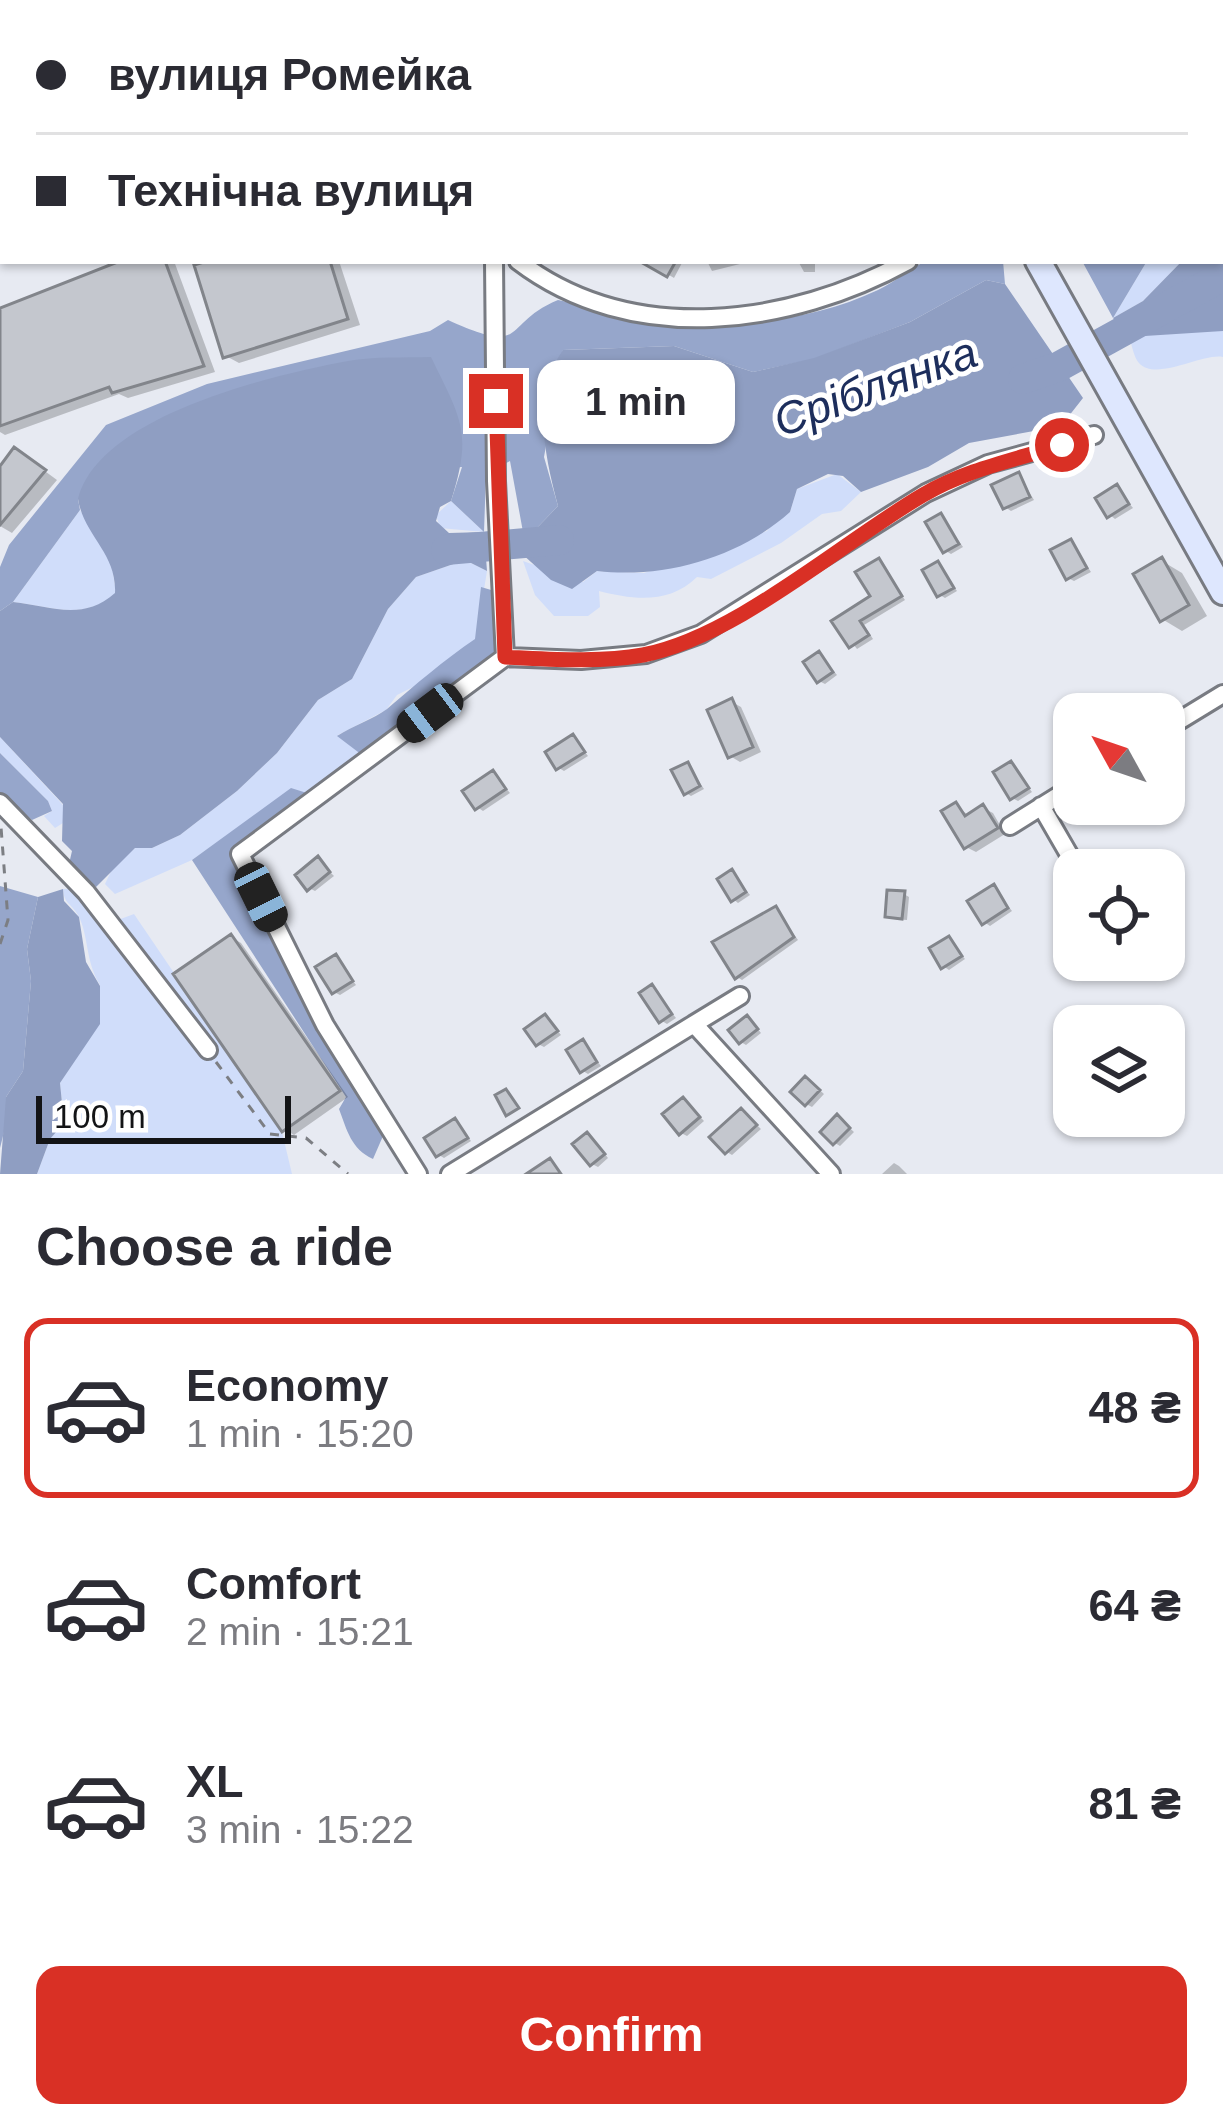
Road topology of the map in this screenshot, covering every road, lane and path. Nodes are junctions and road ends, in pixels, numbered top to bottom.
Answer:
1 (494, 264) edge
2 (523, 264) edge
3 (903, 264) edge
4 (1040, 264) edge
5 (1094, 435) dead end
6 (1223, 592) edge
7 (505, 657) junction
8 (1223, 694) edge
9 (1185, 717) edge
10 (1053, 799) edge
11 (1041, 806) junction
12 (0, 807) edge
13 (1010, 826) dead end
14 (1066, 849) edge
15 (0, 944) edge
16 (740, 996) dead end
17 (694, 1024) junction
18 (208, 1051) joint
19 (348, 1174) edge
20 (418, 1174) edge
21 (450, 1174) edge
22 (831, 1174) edge

1 - 7 street
2 - 3 street
4 - 6 main road
5 - 7 street
7 - 20 street
8 - 9 street
10 - 11 street
11 - 13 street
11 - 14 street
12 - 15 path
12 - 18 street
16 - 17 street
17 - 21 street
17 - 22 street
18 - 19 path

